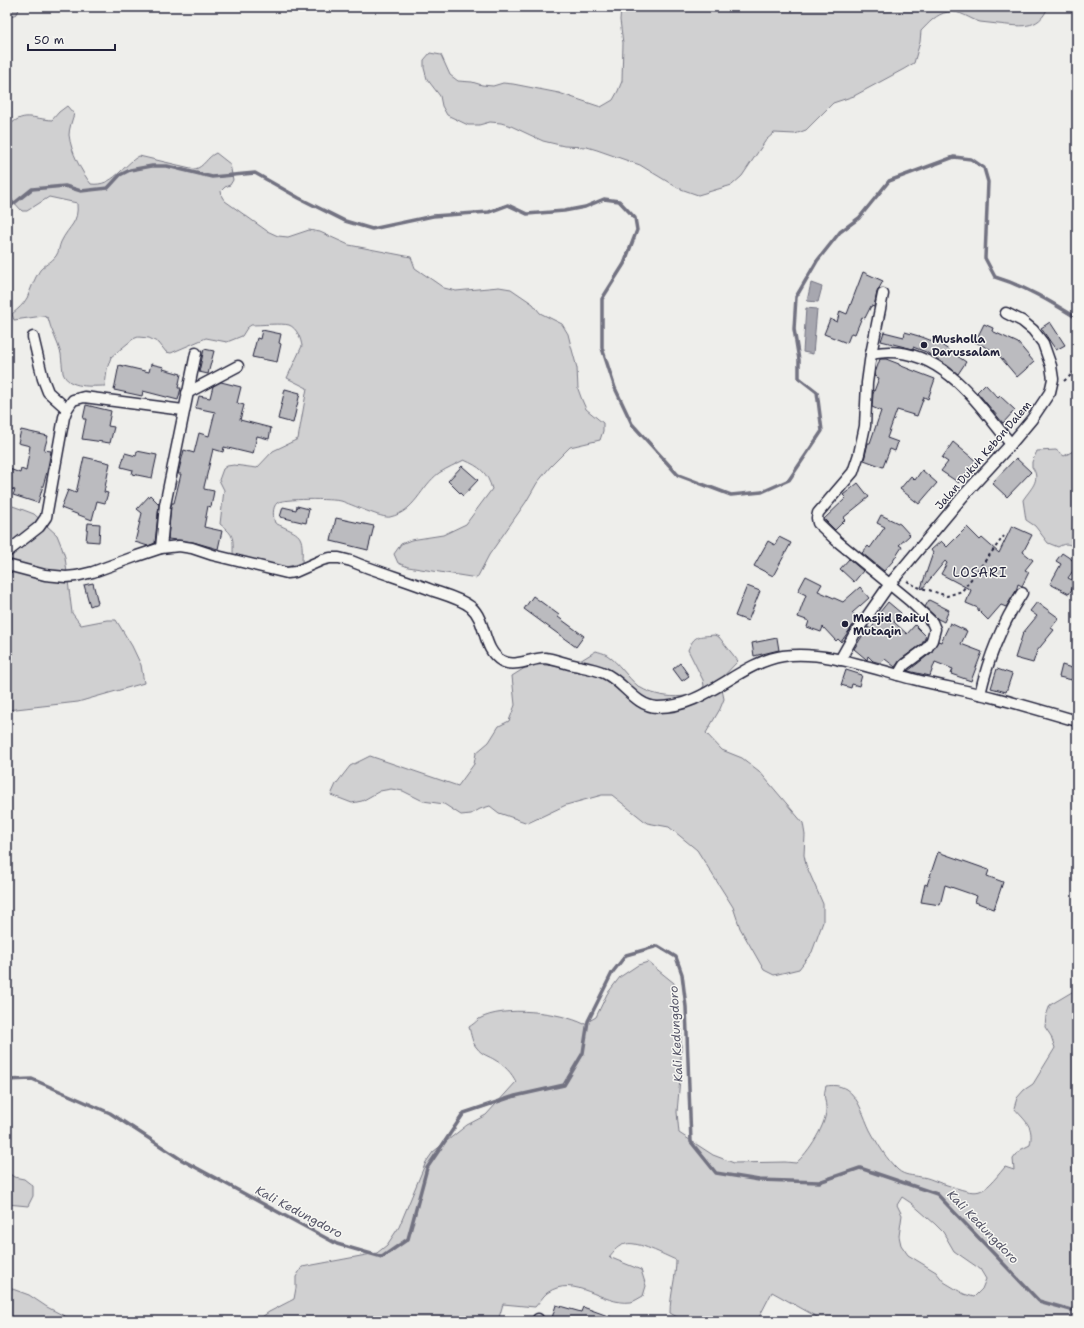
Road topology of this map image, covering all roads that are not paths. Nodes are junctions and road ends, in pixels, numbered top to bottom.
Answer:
1 (883, 294) dead end
2 (1006, 313) dead end
3 (33, 337) dead end
4 (196, 353) dead end
5 (871, 354) junction
6 (238, 366) dead end
7 (188, 393) junction
8 (67, 409) junction
9 (183, 410) junction
10 (1011, 444) junction
11 (161, 548) junction
12 (7, 552) edge
13 (7, 565) edge
14 (889, 585) junction
15 (1022, 593) dead end
16 (840, 660) junction
17 (898, 675) junction
18 (980, 694) junction
19 (1077, 721) edge

1 - 5 street
2 - 10 street, Jalan Dukuh Kebon Dalem
3 - 8 street
4 - 7 street
5 - 10 street
5 - 14 street
6 - 7 street
7 - 9 street
8 - 9 street
8 - 12 street
9 - 11 street
10 - 14 street, Jalan Dukuh Kebon Dalem
11 - 13 street
11 - 16 street
14 - 16 street, Jalan Dukuh Kebon Dalem
14 - 17 street
15 - 18 street
16 - 17 street
17 - 18 street
18 - 19 street

